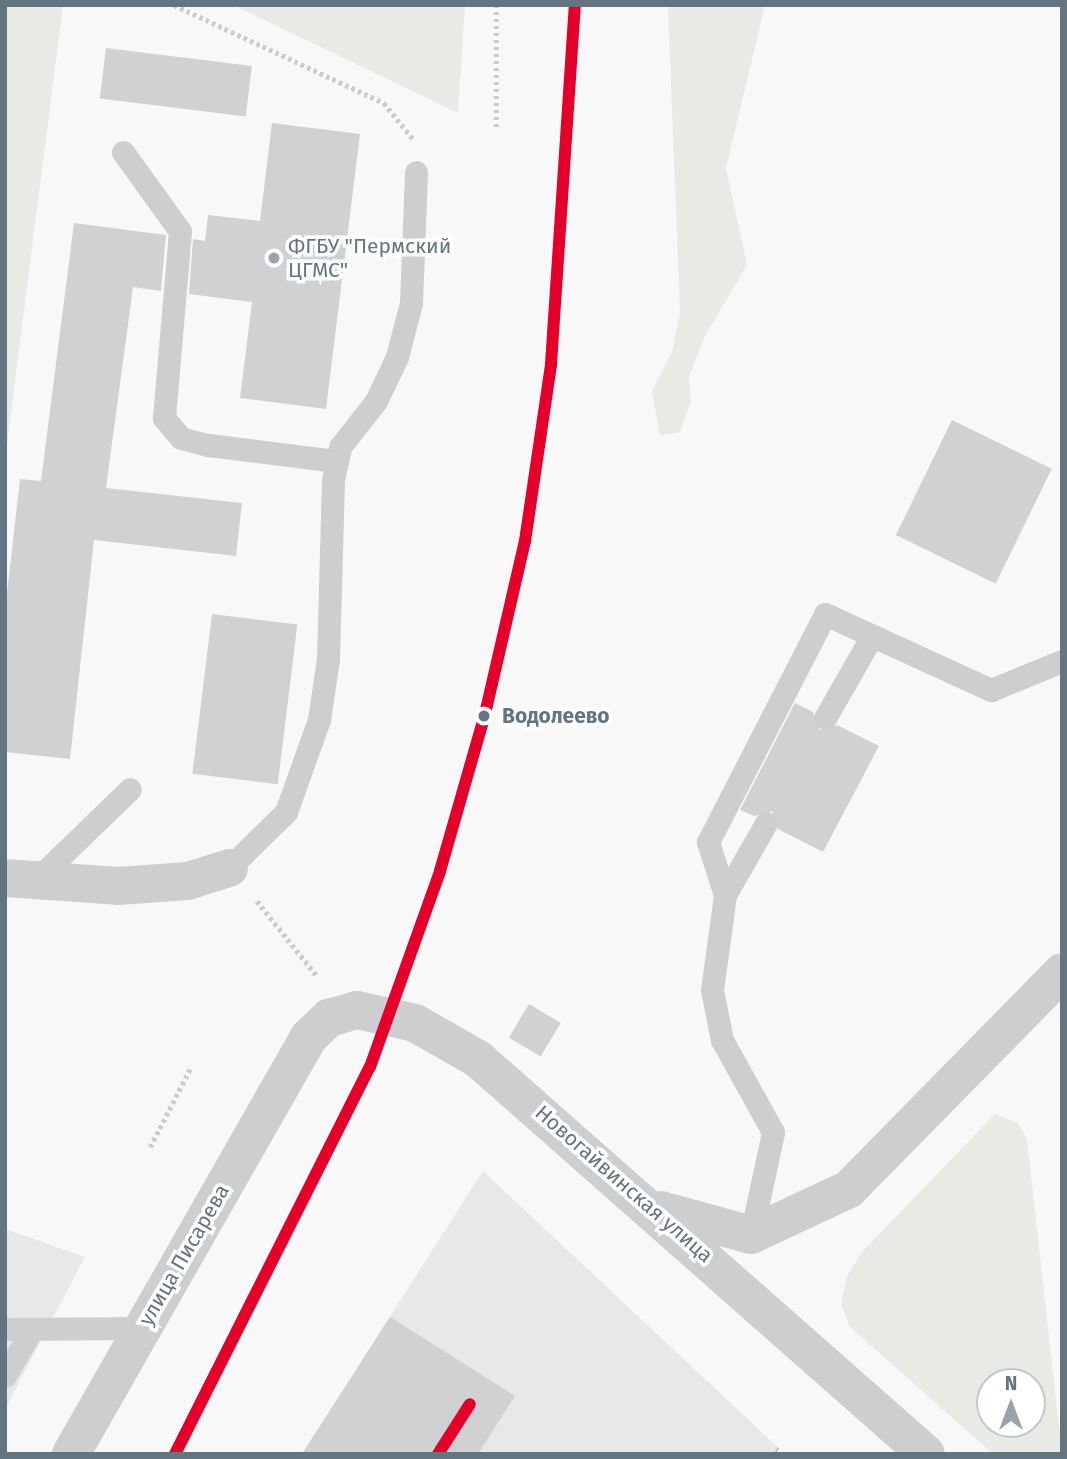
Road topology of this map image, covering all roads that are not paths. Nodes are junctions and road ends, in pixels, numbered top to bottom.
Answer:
1 (123, 152) dead end
2 (415, 172) road end
3 (337, 461) junction
4 (872, 636) junction
5 (1062, 661) edge
6 (825, 719) dead end
7 (130, 789) dead end
8 (766, 823) dead end
9 (229, 868) joint
10 (20, 879) edge
11 (725, 895) junction
12 (1062, 972) edge
13 (297, 1055) joint
14 (655, 1208) junction
15 (751, 1235) junction
16 (143, 1328) junction
17 (5, 1329) edge
18 (32, 1329) junction
19 (5, 1376) edge
20 (71, 1454) edge
21 (926, 1454) edge

1 - 3 lane
2 - 3 lane
3 - 9 lane
4 - 5 lane
4 - 6 lane
4 - 11 lane
7 - 10 lane
8 - 11 lane
9 - 10 street
11 - 15 lane
12 - 15 street
13 - 14 street, Новогайвинская улица
13 - 16 street, улица Писарева
14 - 15 street
14 - 21 street, Новогайвинская улица
16 - 18 lane
16 - 20 street, улица Писарева
17 - 18 lane
18 - 19 lane

